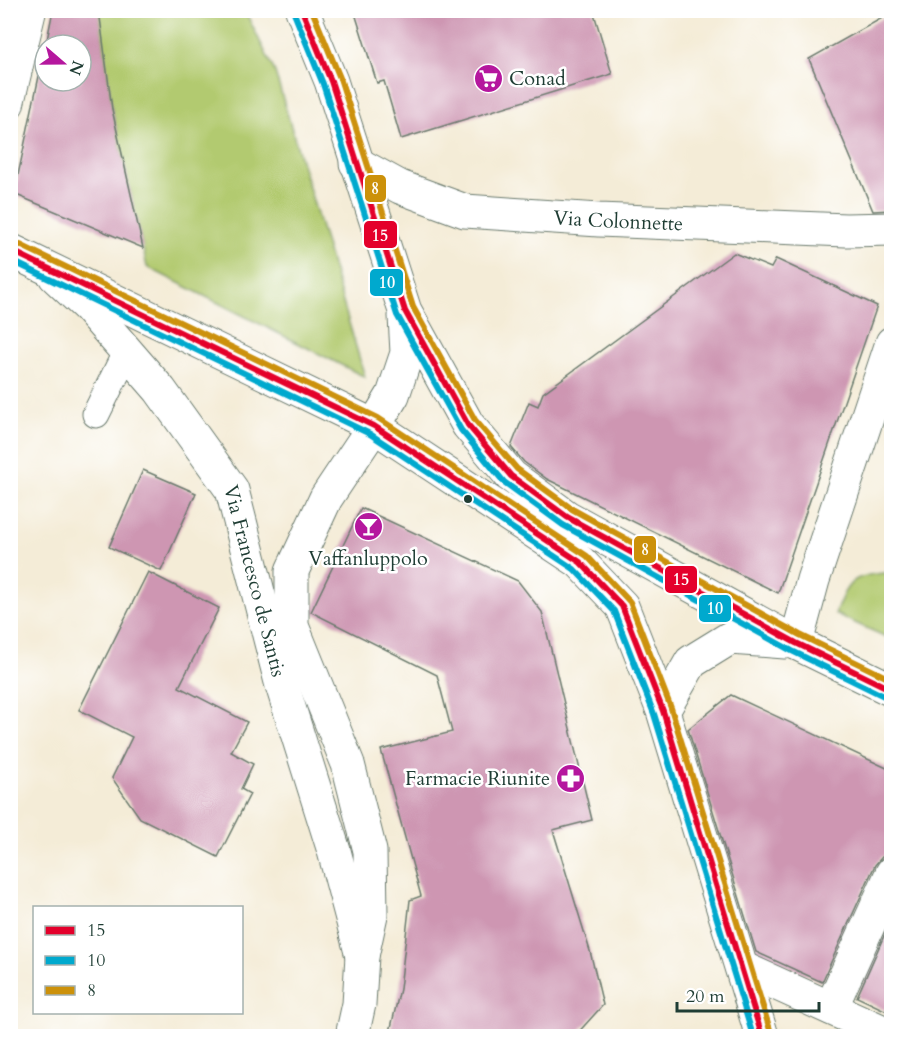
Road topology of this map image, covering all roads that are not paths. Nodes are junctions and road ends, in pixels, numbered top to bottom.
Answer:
1 (302, 10) edge
2 (30, 11) edge
3 (10, 105) edge
4 (356, 163) junction
5 (891, 229) edge
6 (10, 250) edge
7 (40, 263) junction
8 (405, 311) junction
9 (891, 343) edge
10 (127, 351) junction
11 (96, 414) dead end
12 (374, 426) junction
13 (796, 643) junction
14 (891, 690) edge
15 (663, 711) junction
16 (891, 873) edge
17 (362, 956) junction
18 (742, 968) junction
19 (831, 1008) junction
20 (352, 1036) edge
21 (762, 1036) edge
22 (891, 1036) edge

1 - 4 street
2 - 3 lane
4 - 5 street, Via Colonnette
4 - 8 street
6 - 7 street
7 - 10 street, Via Francesco de Santis
7 - 12 street
8 - 12 street, Via Francesco de Santis
8 - 13 street
9 - 13 street
10 - 11 lane
10 - 17 street, Via Francesco de Santis
12 - 15 street
12 - 17 street, Via Francesco de Santis
13 - 14 street
13 - 15 street
15 - 18 street
16 - 19 street
17 - 20 street, Via Francesco de Santis
18 - 19 street
18 - 21 street
19 - 22 street

